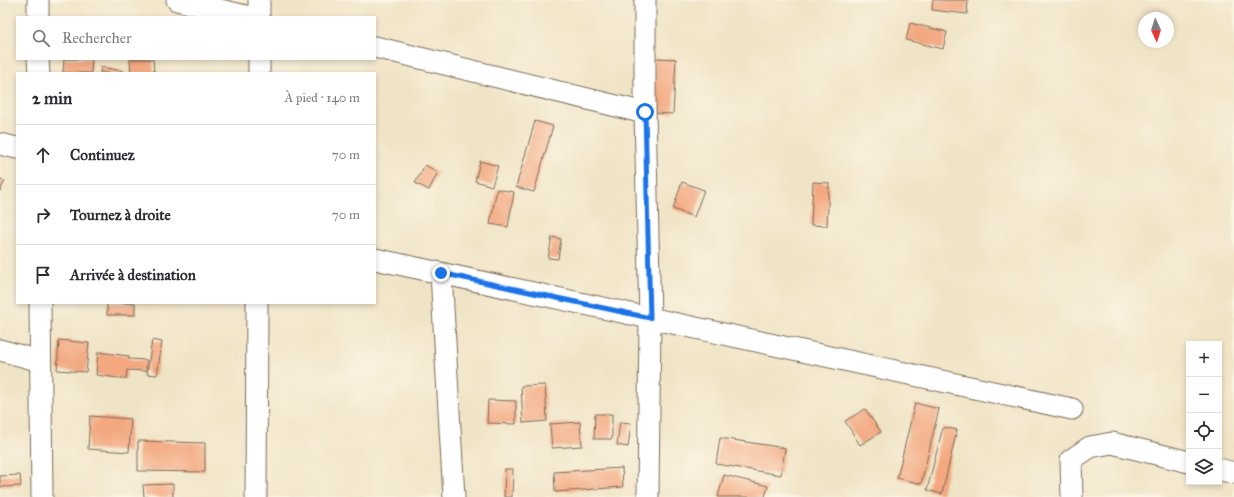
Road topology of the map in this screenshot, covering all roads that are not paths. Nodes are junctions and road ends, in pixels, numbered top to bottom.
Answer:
1 (38, 0) edge
2 (177, 0) edge
3 (259, 0) edge
4 (644, 0) edge
5 (38, 16) edge
6 (246, 16) edge
7 (260, 16) edge
8 (376, 47) edge
9 (38, 60) edge
10 (259, 60) edge
11 (38, 72) edge
12 (259, 72) edge
13 (645, 112) junction
14 (0, 144) edge
15 (16, 148) edge
16 (376, 259) edge
17 (441, 273) junction
18 (40, 304) edge
19 (257, 304) edge
20 (650, 318) junction
21 (0, 350) edge
22 (40, 361) junction
23 (1072, 409) dead end
24 (1186, 461) edge
25 (1222, 470) edge
26 (1234, 473) edge
27 (42, 497) edge
28 (256, 497) edge
29 (454, 497) edge
30 (648, 497) edge
31 (1072, 497) edge

1 - 5 street
2 - 6 street
3 - 7 street
4 - 13 street
8 - 13 street
9 - 11 street
10 - 12 street
13 - 20 street
14 - 15 street
16 - 17 street
17 - 20 street
17 - 29 street
18 - 22 street
19 - 28 street
20 - 23 street
20 - 30 street
21 - 22 street
22 - 27 street
24 - 31 street
25 - 26 street

